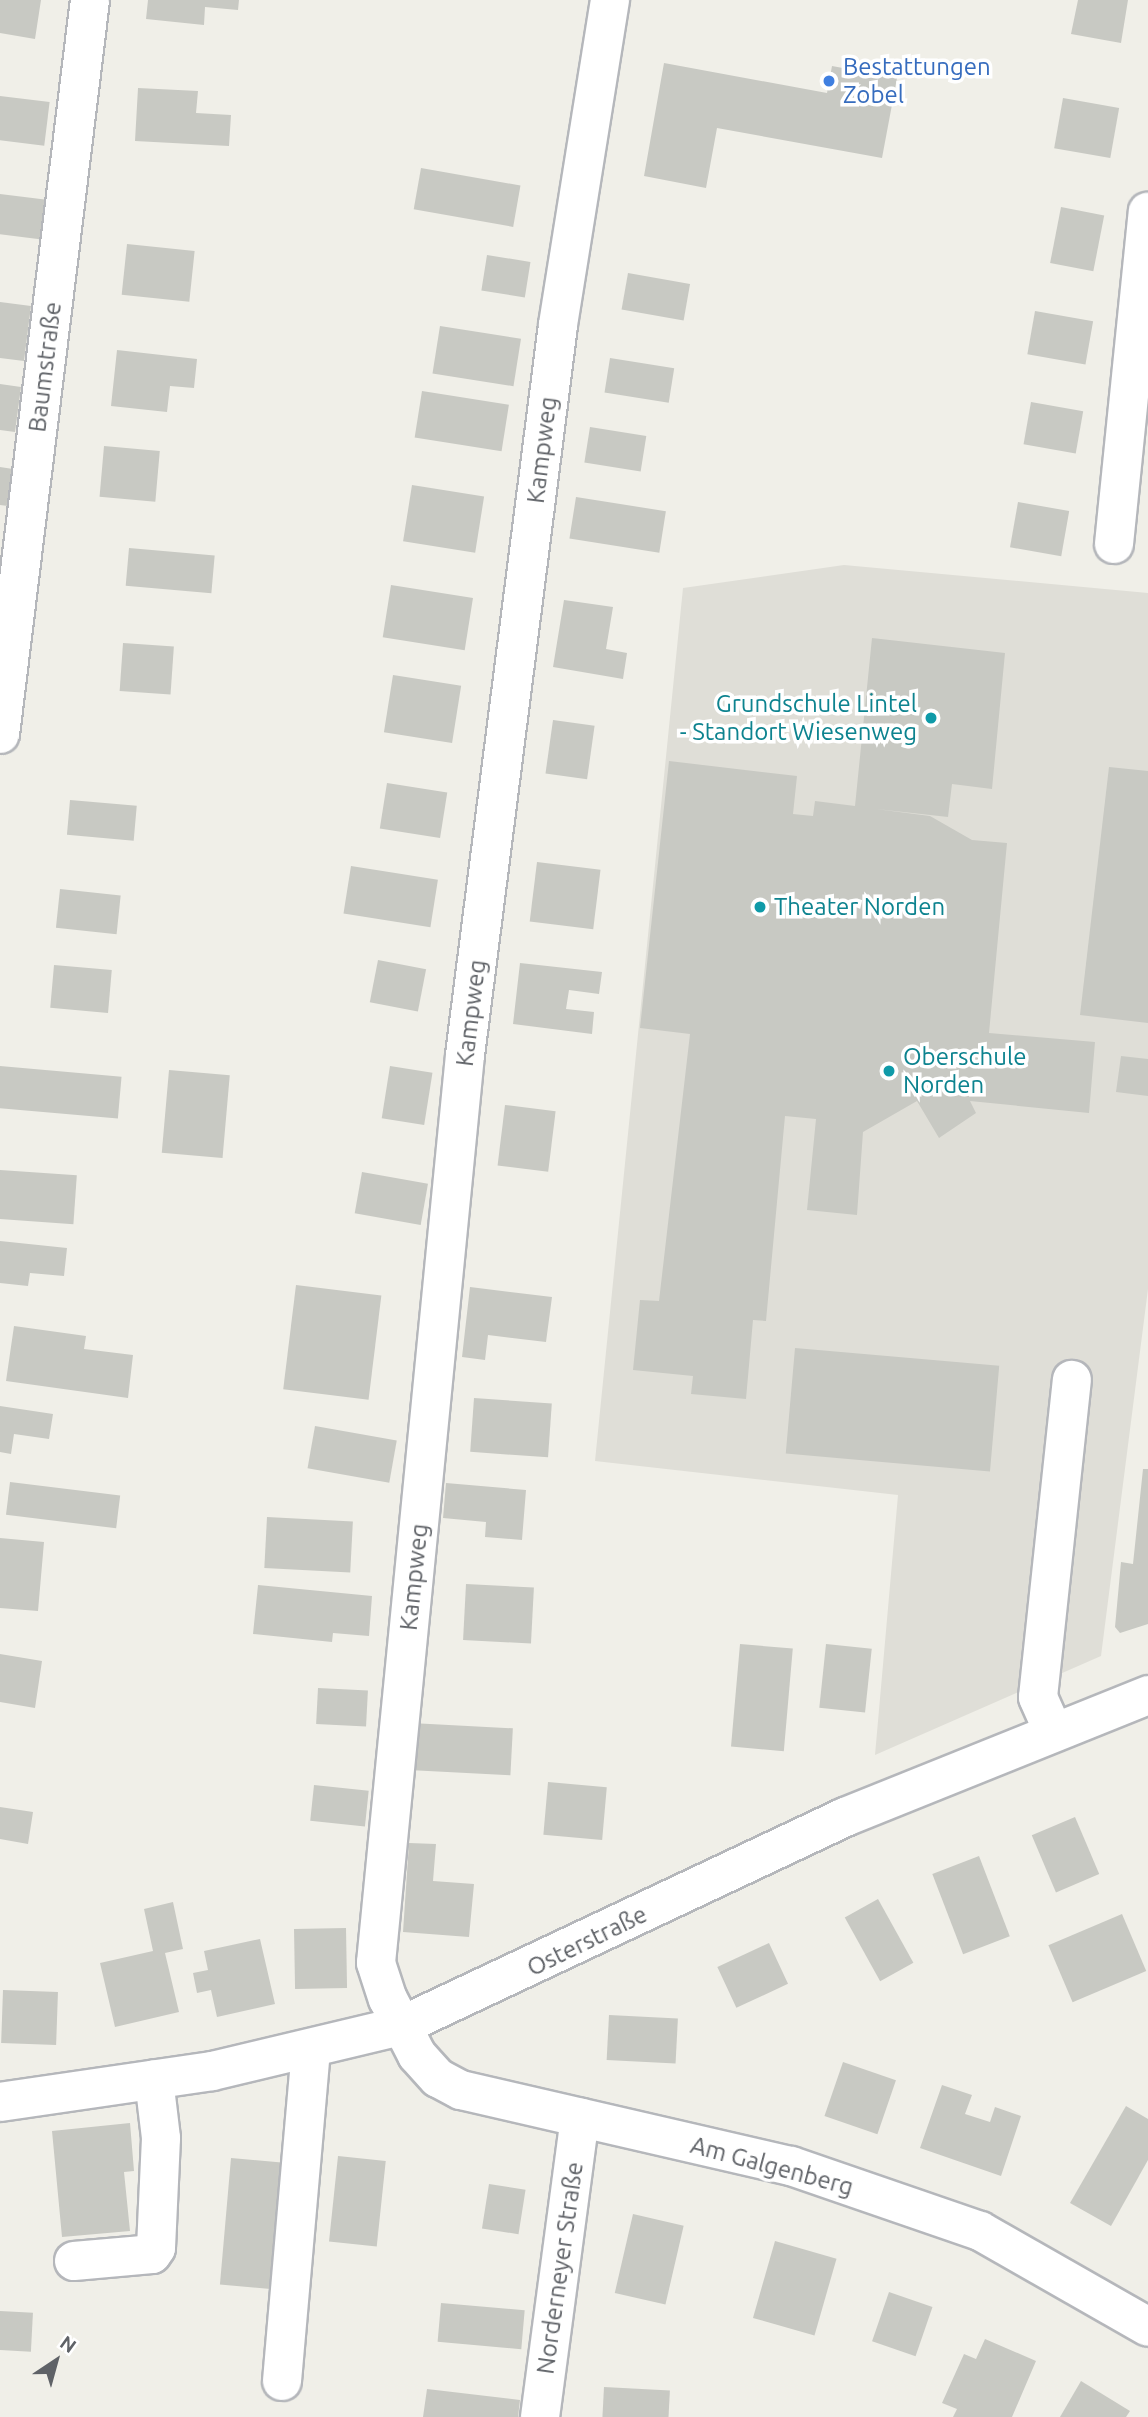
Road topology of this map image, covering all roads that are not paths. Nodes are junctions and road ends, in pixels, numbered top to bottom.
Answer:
1 (90, 0) edge
2 (610, 0) edge
3 (1148, 212) edge
4 (1114, 544) dead end
5 (0, 734) edge
6 (1072, 1380) dead end
7 (1148, 1695) edge
8 (1053, 1731) junction
9 (401, 2026) junction
10 (311, 2050) junction
11 (154, 2079) junction
12 (0, 2102) edge
13 (580, 2118) junction
14 (74, 2261) dead end
15 (1148, 2327) edge
16 (282, 2381) dead end
17 (540, 2417) edge

1 - 5 street, Baumstraße
2 - 9 street, Kampweg
3 - 4 street
6 - 8 street
7 - 8 street, Osterstraße
8 - 9 street, Osterstraße
9 - 10 street, Osterstraße
9 - 13 street, Am Galgenberg
10 - 11 street, Osterstraße
10 - 16 street
11 - 12 street, Osterstraße
11 - 14 street
13 - 15 street, Am Galgenberg
13 - 17 street, Norderneyer Straße

